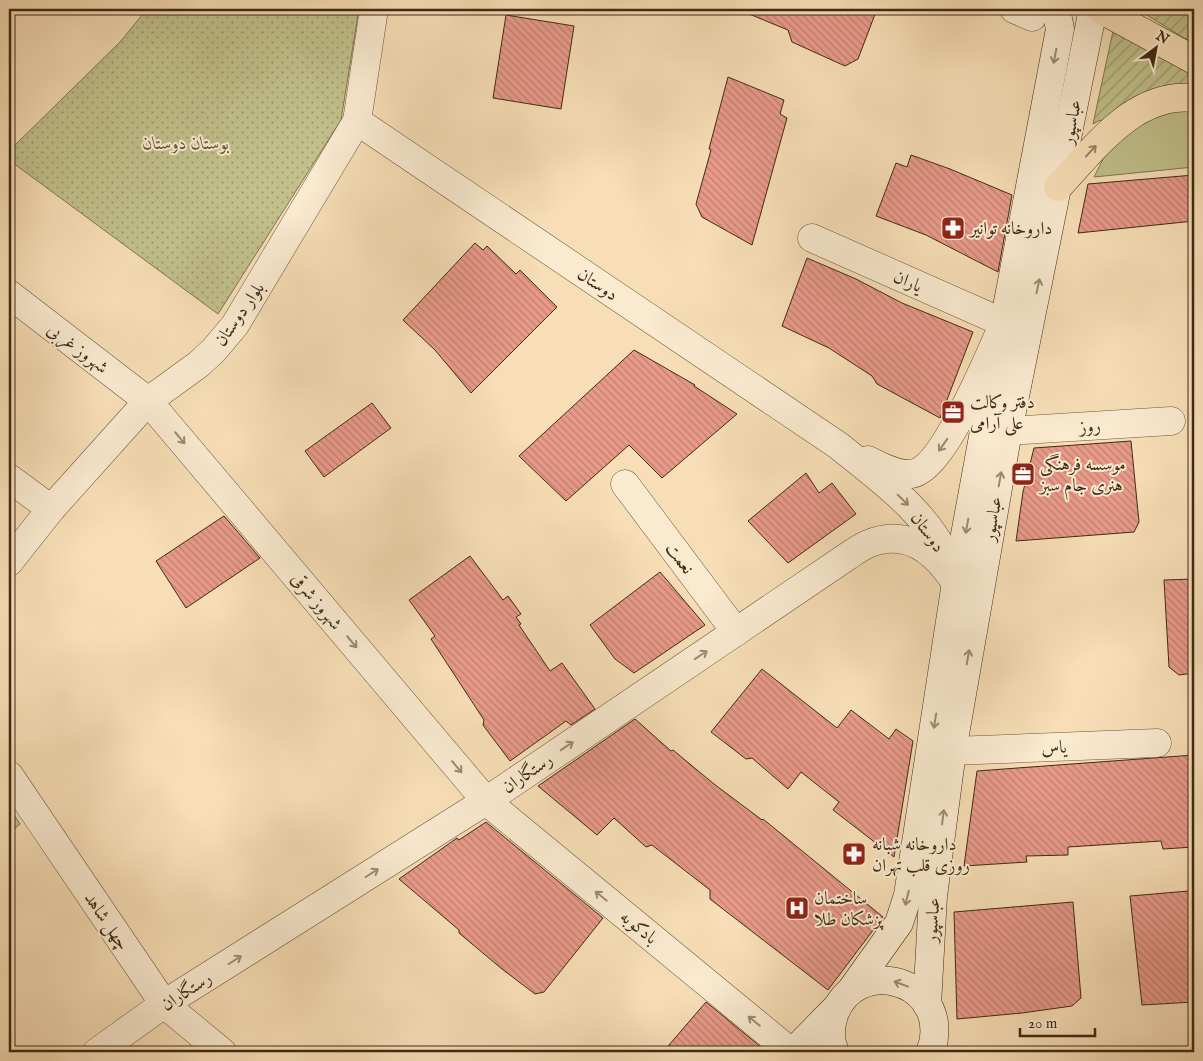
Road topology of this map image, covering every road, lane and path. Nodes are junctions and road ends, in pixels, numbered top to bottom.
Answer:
1 (374, 9) edge
2 (1093, 9) edge
3 (1100, 9) edge
4 (1034, 12) edge
5 (1194, 60) edge
6 (1194, 98) edge
7 (357, 121) junction
8 (1058, 187) junction
9 (812, 238) dead end
10 (9, 294) edge
11 (1016, 326) junction
12 (148, 401) junction
13 (1171, 421) dead end
14 (1008, 431) junction
15 (839, 446) junction
16 (9, 478) edge
17 (625, 484) dead end
18 (51, 509) junction
19 (9, 562) edge
20 (954, 584) junction
21 (736, 632) junction
22 (1157, 743) dead end
23 (952, 751) junction
24 (9, 775) edge
25 (486, 801) junction
26 (845, 998) junction
27 (164, 1004) junction
28 (927, 1005) junction
29 (933, 1047) edge
30 (97, 1052) edge
31 (222, 1052) edge
32 (792, 1052) edge
33 (836, 1052) edge

1 - 7 street, بلوار دوستان
2 - 8 street, عباسپور
3 - 5 highway
4 -> 11 street, عباسپور
8 -> 6 highway
7 - 12 street, بلوار دوستان
7 - 15 street, دوستان
11 -> 8 street, عباسپور
9 - 11 street, یاران
10 - 12 street, شهروز غربی
11 - 14 street, عباسپور
11 -> 15 street, دوستان
11 -> 20 street, عباسپور
12 - 18 street, بلوار دوستان
12 -> 25 street, شهروز شرقی
13 - 14 street, روز
23 -> 14 street, عباسپور
15 -> 20 street, دوستان
16 - 18 street
17 - 21 street, نعمت
18 - 19 street, بلوار دوستان
20 - 21 street, رستگاران
20 -> 26 street, عباسپور
25 -> 21 street, رستگاران
22 - 23 street, یاس
28 -> 23 street, عباسپور
24 - 27 street, چهل شاهد
27 -> 25 street, رستگاران
32 -> 25 street, بادکوبه
28 -> 26 street
26 - 32 street
26 - 33 street
27 - 30 street, رستگاران
27 - 31 street, چهل شاهد
28 - 29 street

